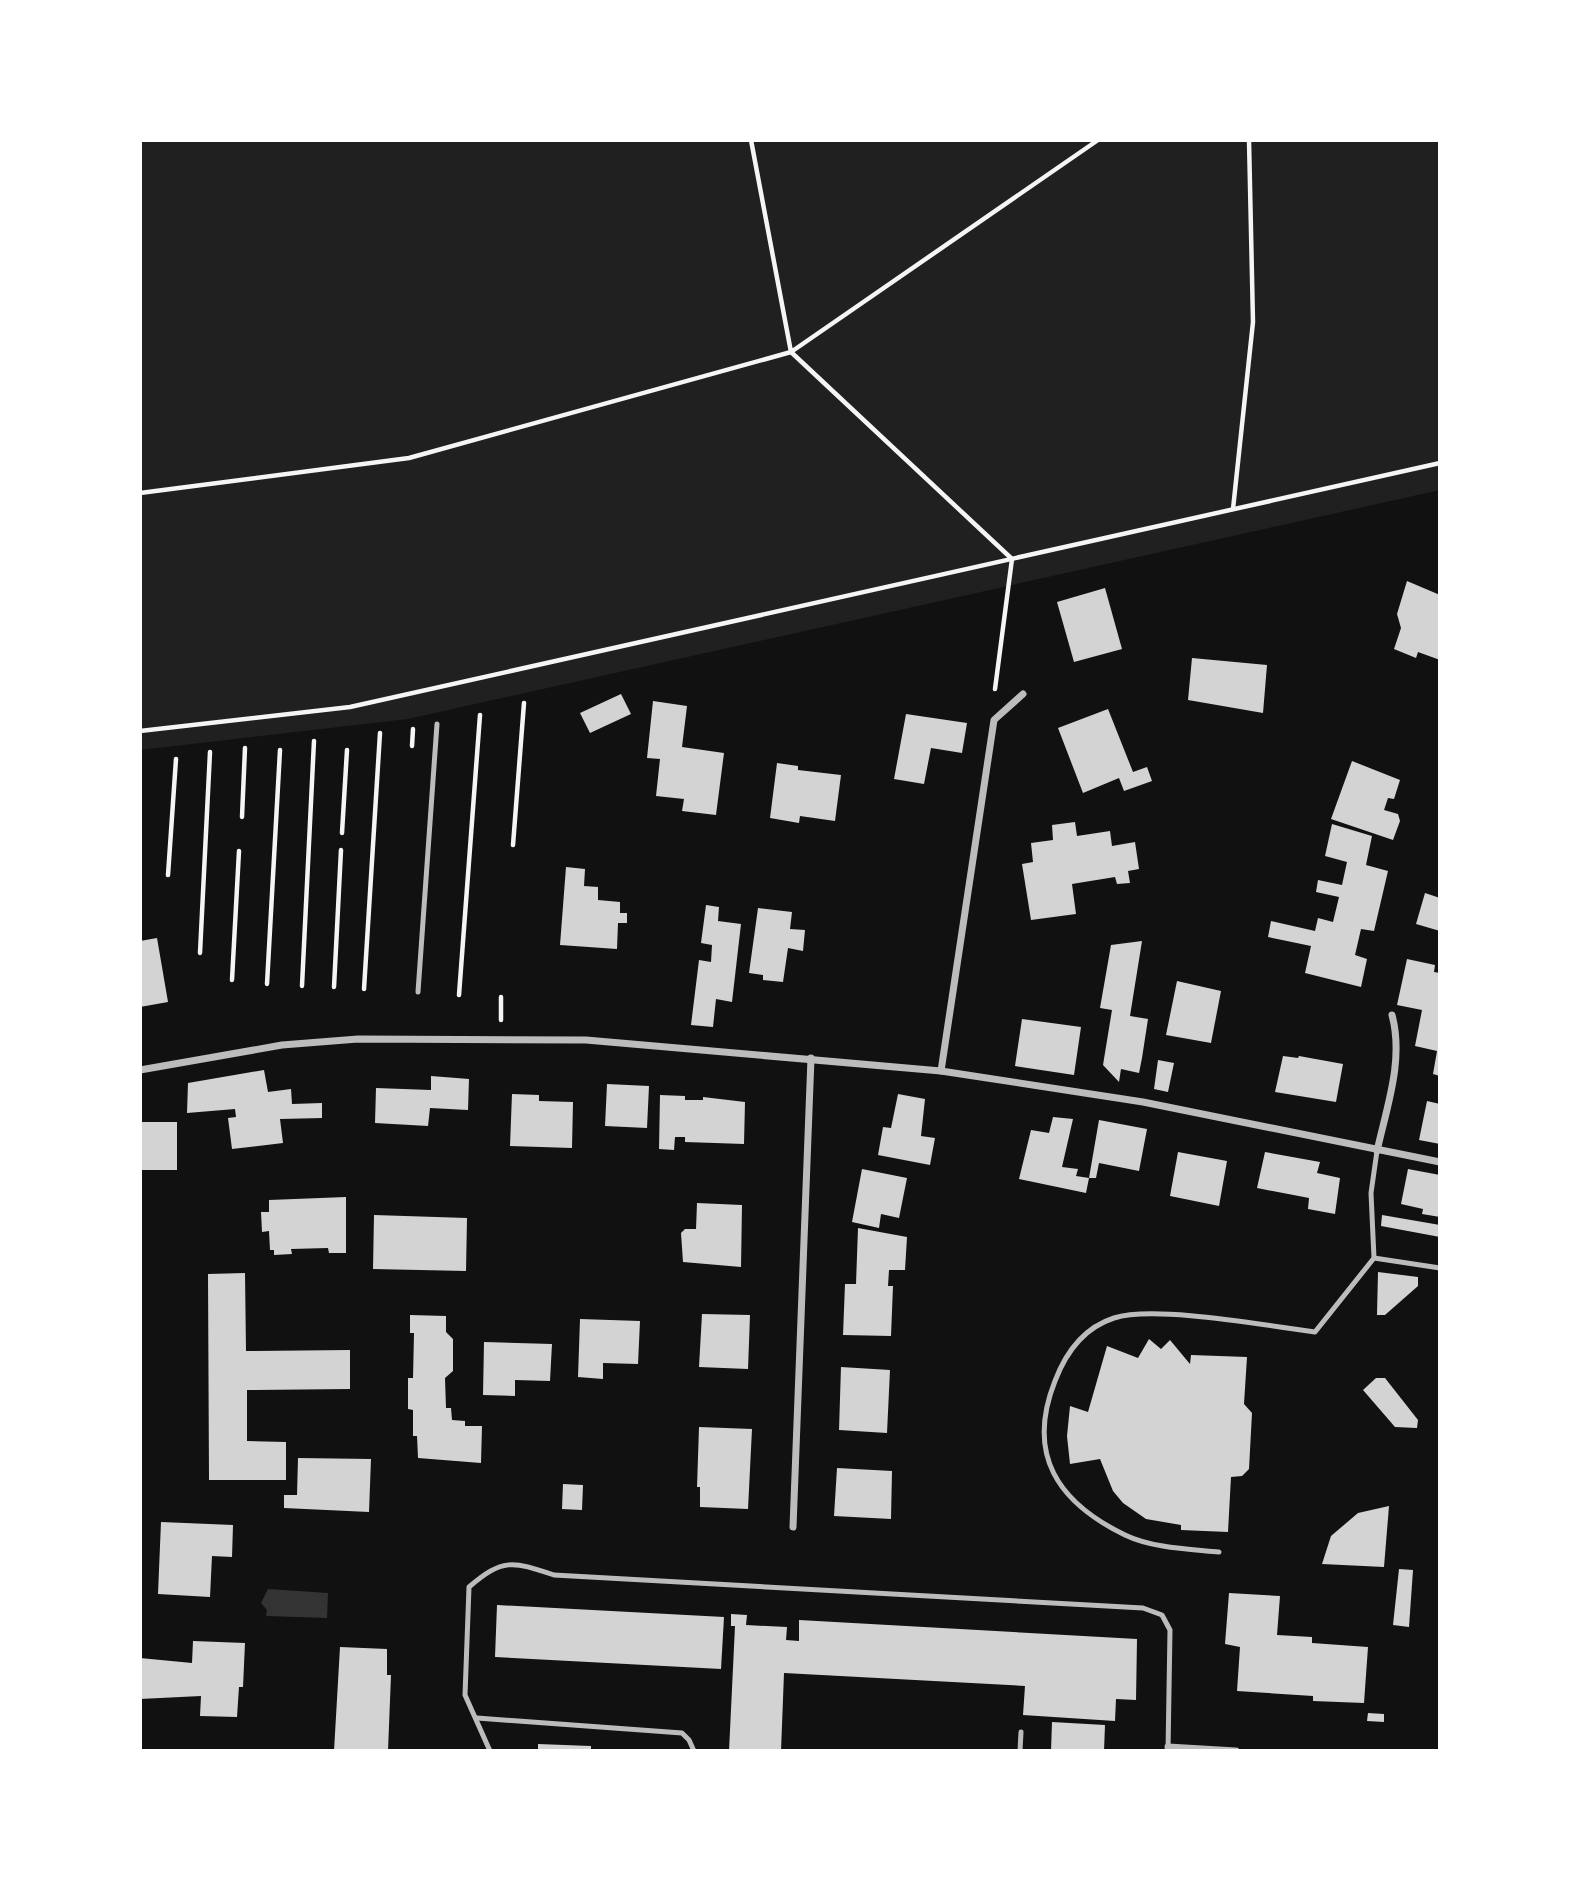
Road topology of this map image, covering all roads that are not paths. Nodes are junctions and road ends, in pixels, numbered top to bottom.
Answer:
1 (1023, 694) dead end
2 (437, 724) dead end
3 (418, 992) dead end
4 (1392, 1014) dead end
5 (811, 1058) junction
6 (140, 1070) edge
7 (941, 1071) junction
8 (1377, 1151) junction
9 (1440, 1162) edge
10 (1374, 1258) junction
11 (1440, 1268) edge
12 (793, 1527) dead end
13 (1219, 1552) dead end
14 (477, 1718) junction
15 (1021, 1732) dead end
16 (1168, 1749) edge
17 (490, 1751) edge
18 (694, 1751) edge
19 (1020, 1751) edge
20 (1236, 1751) edge

1 - 7 street
2 - 3 lane
4 - 8 street
5 - 6 street
5 - 7 street
5 - 12 street
7 - 8 street
8 - 9 street
8 - 10 lane
10 - 11 lane
10 - 13 lane
14 - 16 lane
14 - 17 lane
14 - 18 lane
15 - 19 lane
16 - 20 street

